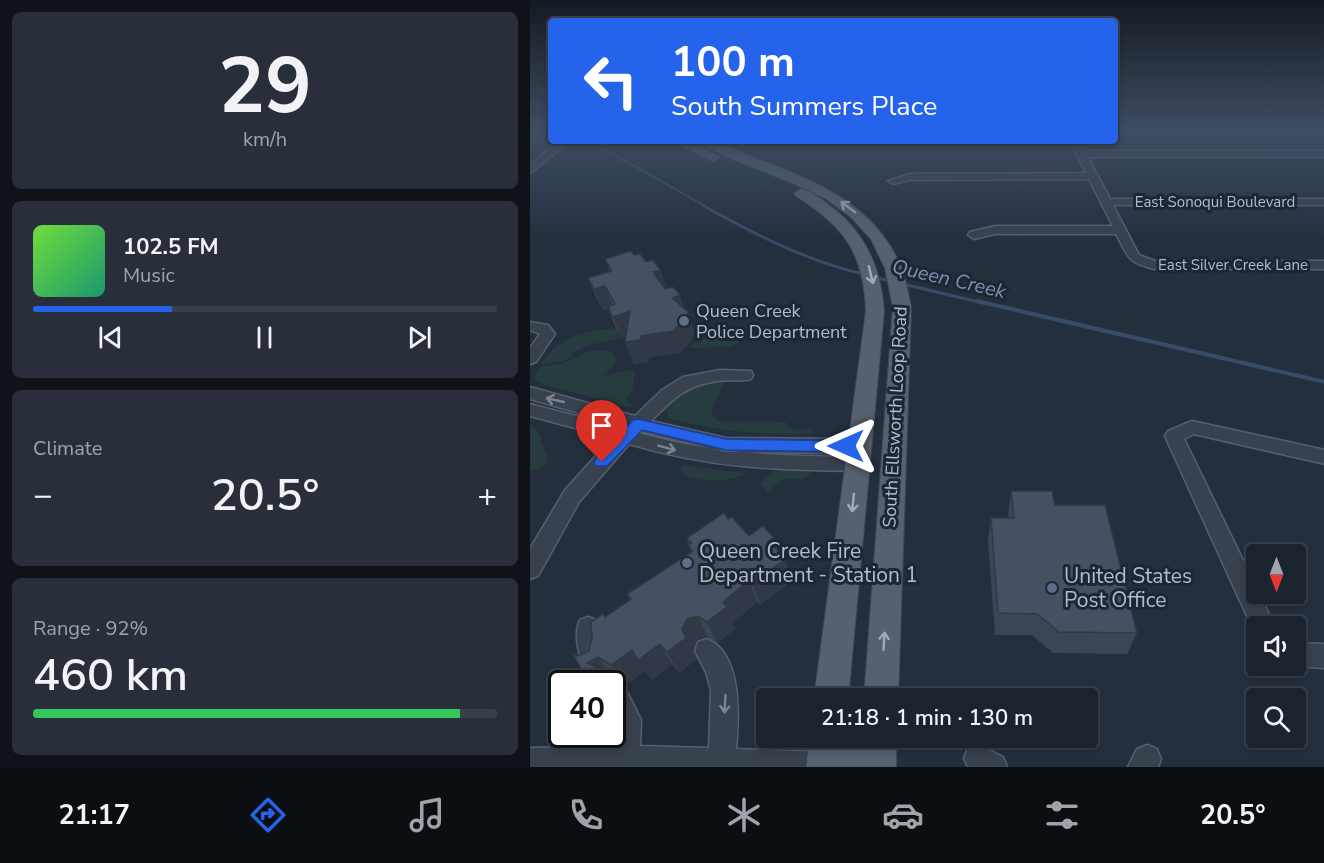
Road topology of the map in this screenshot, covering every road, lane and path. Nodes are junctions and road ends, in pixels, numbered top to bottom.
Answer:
1 (735, 167) edge
2 (767, 167) edge
3 (1088, 167) edge
4 (1093, 176) junction
5 (893, 181) dead end
6 (1106, 202) junction
7 (1325, 202) edge
8 (1120, 230) junction
9 (974, 235) dead end
10 (1325, 265) edge
11 (530, 326) edge
12 (530, 359) edge
13 (745, 375) dead end
14 (530, 393) edge
15 (530, 410) edge
16 (632, 430) junction
17 (859, 455) junction
18 (1325, 457) edge
19 (530, 569) edge
20 (1258, 616) edge
21 (588, 628) dead end
22 (707, 651) dead end
23 (1306, 655) edge
24 (1325, 656) edge
25 (594, 662) edge
26 (833, 688) edge
27 (882, 688) edge
28 (626, 716) edge
29 (626, 747) edge
30 (626, 748) edge
31 (879, 755) edge
32 (825, 757) edge
33 (625, 760) junction
34 (530, 762) edge
35 (721, 763) junction

1 -> 17 main road, South Ellsworth Loop Road
27 -> 2 main road, South Ellsworth Loop Road
3 - 4 street
4 - 5 street
4 - 6 street
6 - 7 street, East Sonoqui Boulevard
6 - 8 street
8 - 9 street, East Sonoqui Boulevard
8 - 10 street, East Silver Creek Lane
11 - 12 street
13 - 16 street
16 -> 14 street
15 - 16 street
16 - 17 street
16 - 19 street
17 -> 26 main road, South Ellsworth Loop Road
18 - 20 street
21 - 25 street
22 -> 35 street
23 - 24 street
28 - 29 street
30 - 33 street
31 - 32 main road
32 - 35 street
33 - 34 street
33 - 35 street

